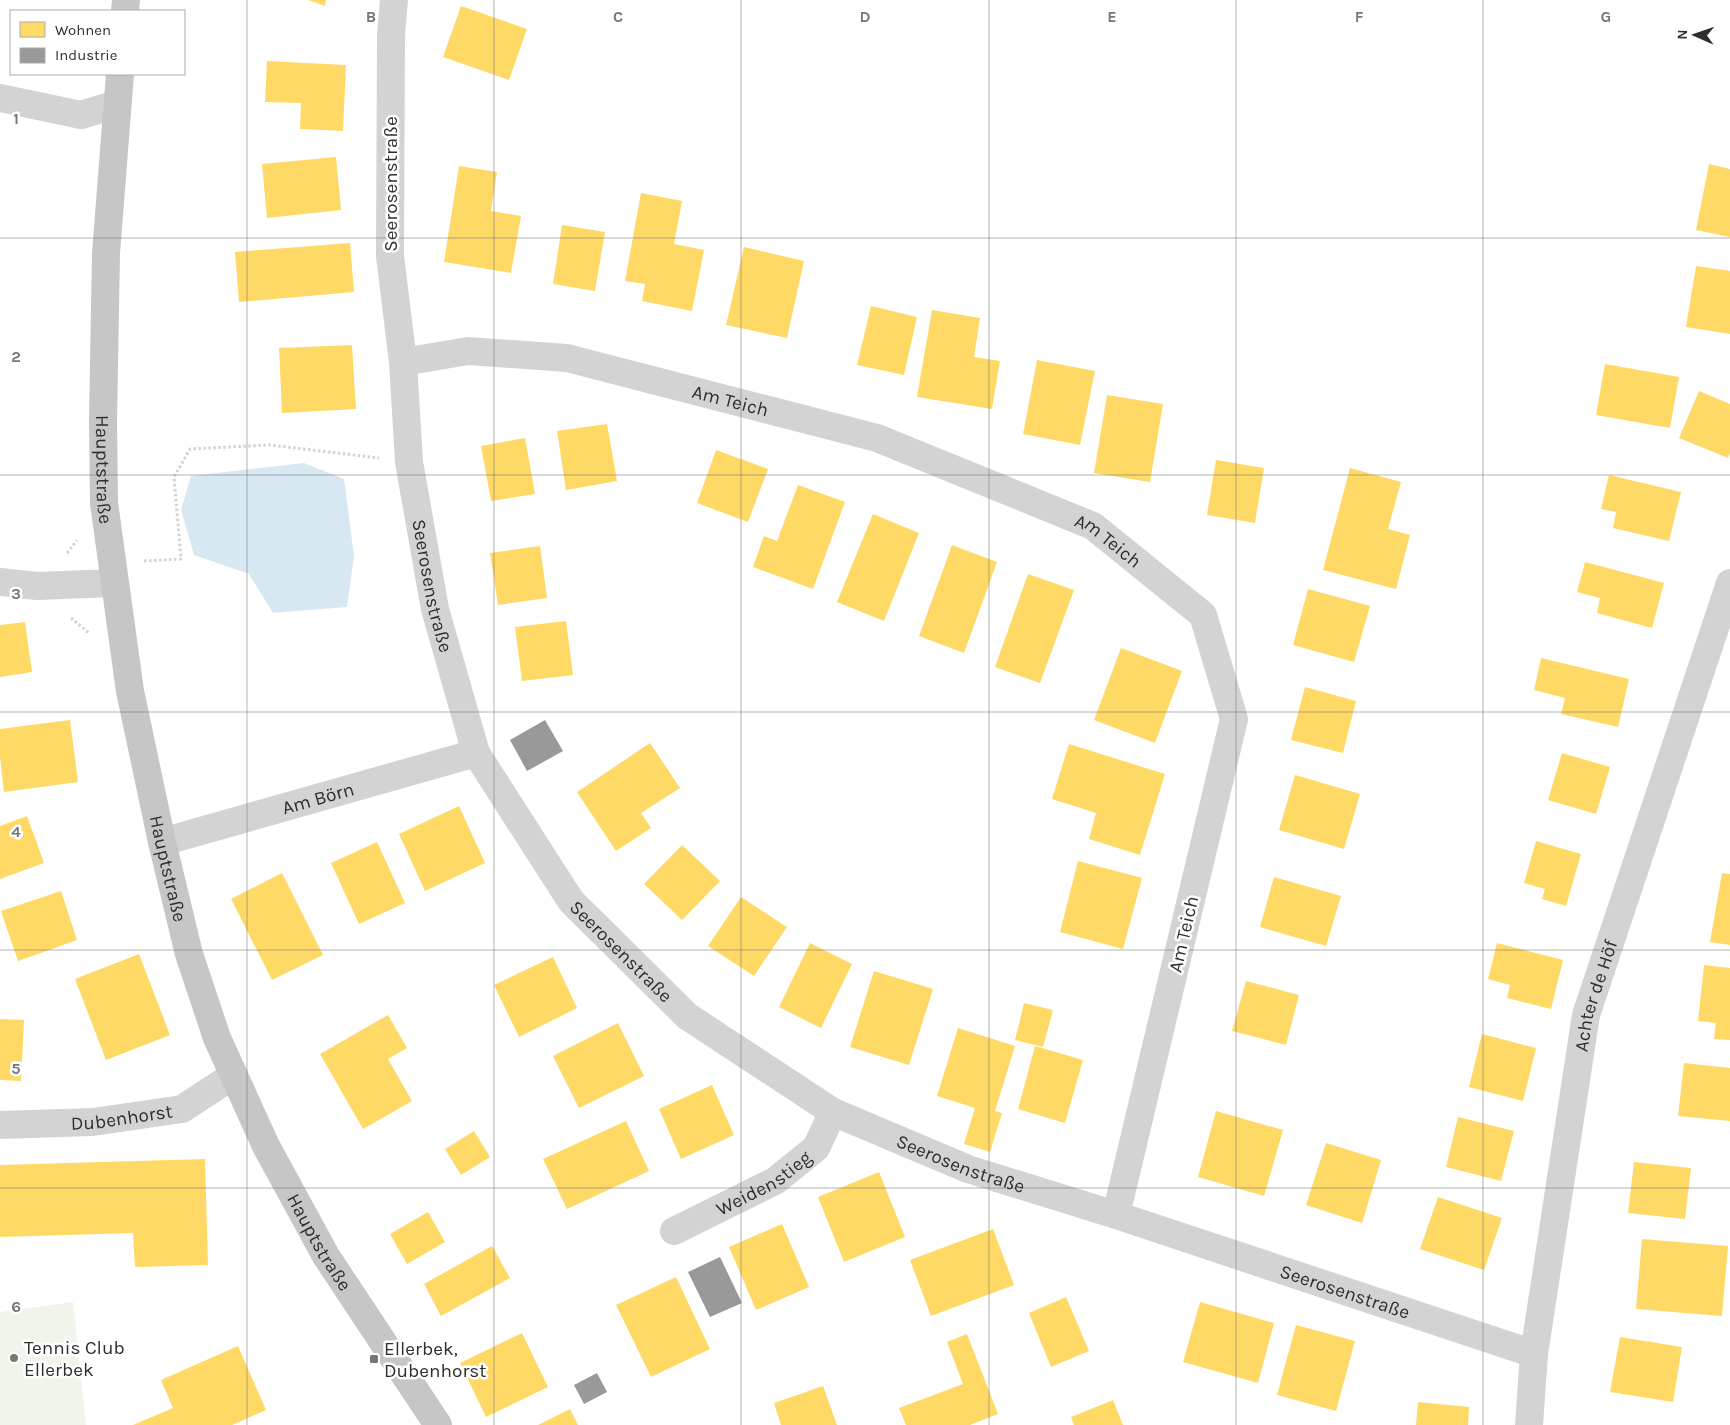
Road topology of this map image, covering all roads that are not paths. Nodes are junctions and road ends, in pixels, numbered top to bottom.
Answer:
1 (394, 0) edge
2 (120, 75) edge
3 (0, 98) edge
4 (117, 104) junction
5 (403, 362) junction
6 (0, 582) edge
7 (114, 583) junction
8 (1730, 583) edge
9 (476, 753) junction
10 (162, 842) junction
11 (234, 1075) junction
12 (833, 1112) junction
13 (0, 1125) edge
14 (1116, 1215) junction
15 (674, 1231) dead end
16 (1534, 1354) junction
17 (438, 1425) edge
18 (1529, 1425) edge

1 - 5 street, Seerosenstraße
2 - 4 main road, Hauptstraße
3 - 4 street
4 - 7 main road, Hauptstraße
5 - 9 street, Seerosenstraße
5 - 14 street, Am Teich
6 - 7 street
7 - 10 main road, Hauptstraße
8 - 16 street, Achter de Höf
9 - 10 street, Am Börn
9 - 12 street, Seerosenstraße
10 - 11 main road, Hauptstraße
11 - 13 street, Dubenhorst
11 - 17 main road, Hauptstraße
12 - 14 street, Seerosenstraße
12 - 15 street, Weidenstieg
14 - 16 street, Seerosenstraße
16 - 18 street, Achter de Höf

